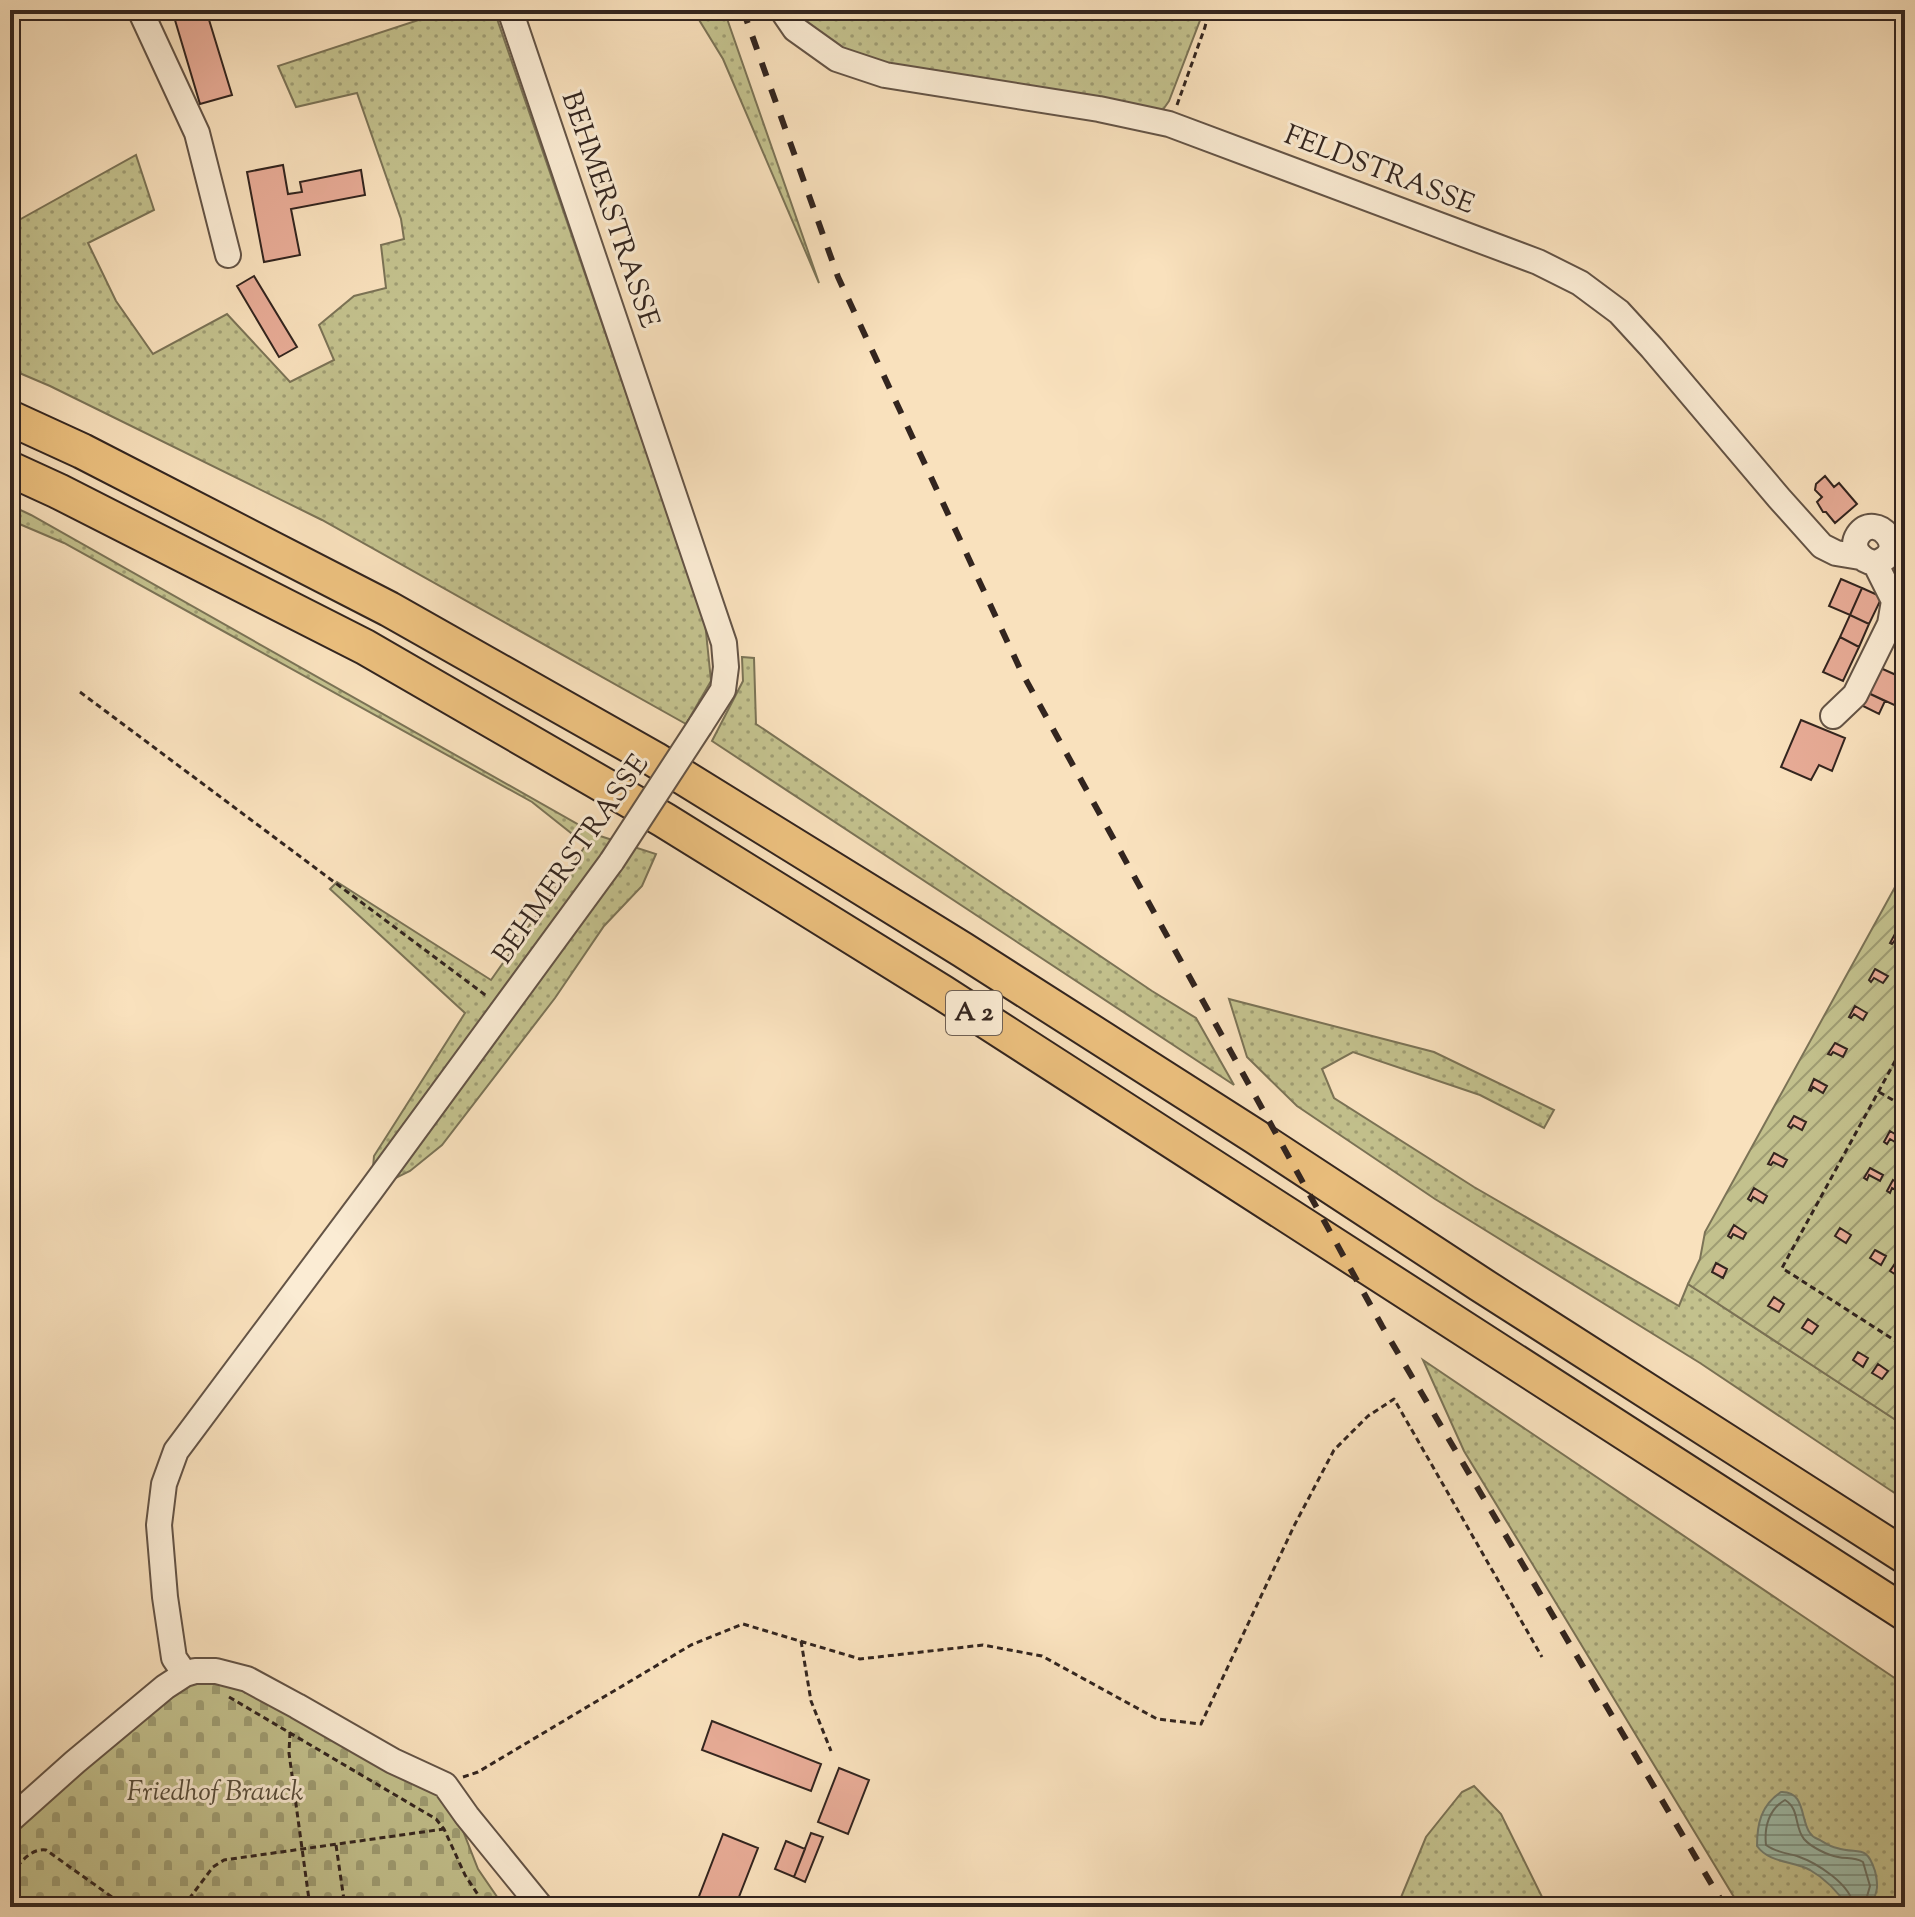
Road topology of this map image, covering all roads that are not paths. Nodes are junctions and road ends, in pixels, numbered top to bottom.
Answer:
1 (140, 10) edge
2 (510, 10) edge
3 (782, 10) edge
4 (228, 255) dead end
5 (10, 418) edge
6 (10, 469) edge
7 (1898, 628) edge
8 (1833, 716) dead end
9 (1905, 1556) edge
10 (1905, 1613) edge
11 (190, 1672) junction
12 (10, 1820) edge
13 (541, 1907) edge

1 - 4 street
2 - 11 street, BEHMERSTRASSE, bridge
3 - 7 street, FELDSTRASSE
5 - 9 highway, A 2
6 - 10 highway, A 2
7 - 8 street
11 - 12 street
11 - 13 street

